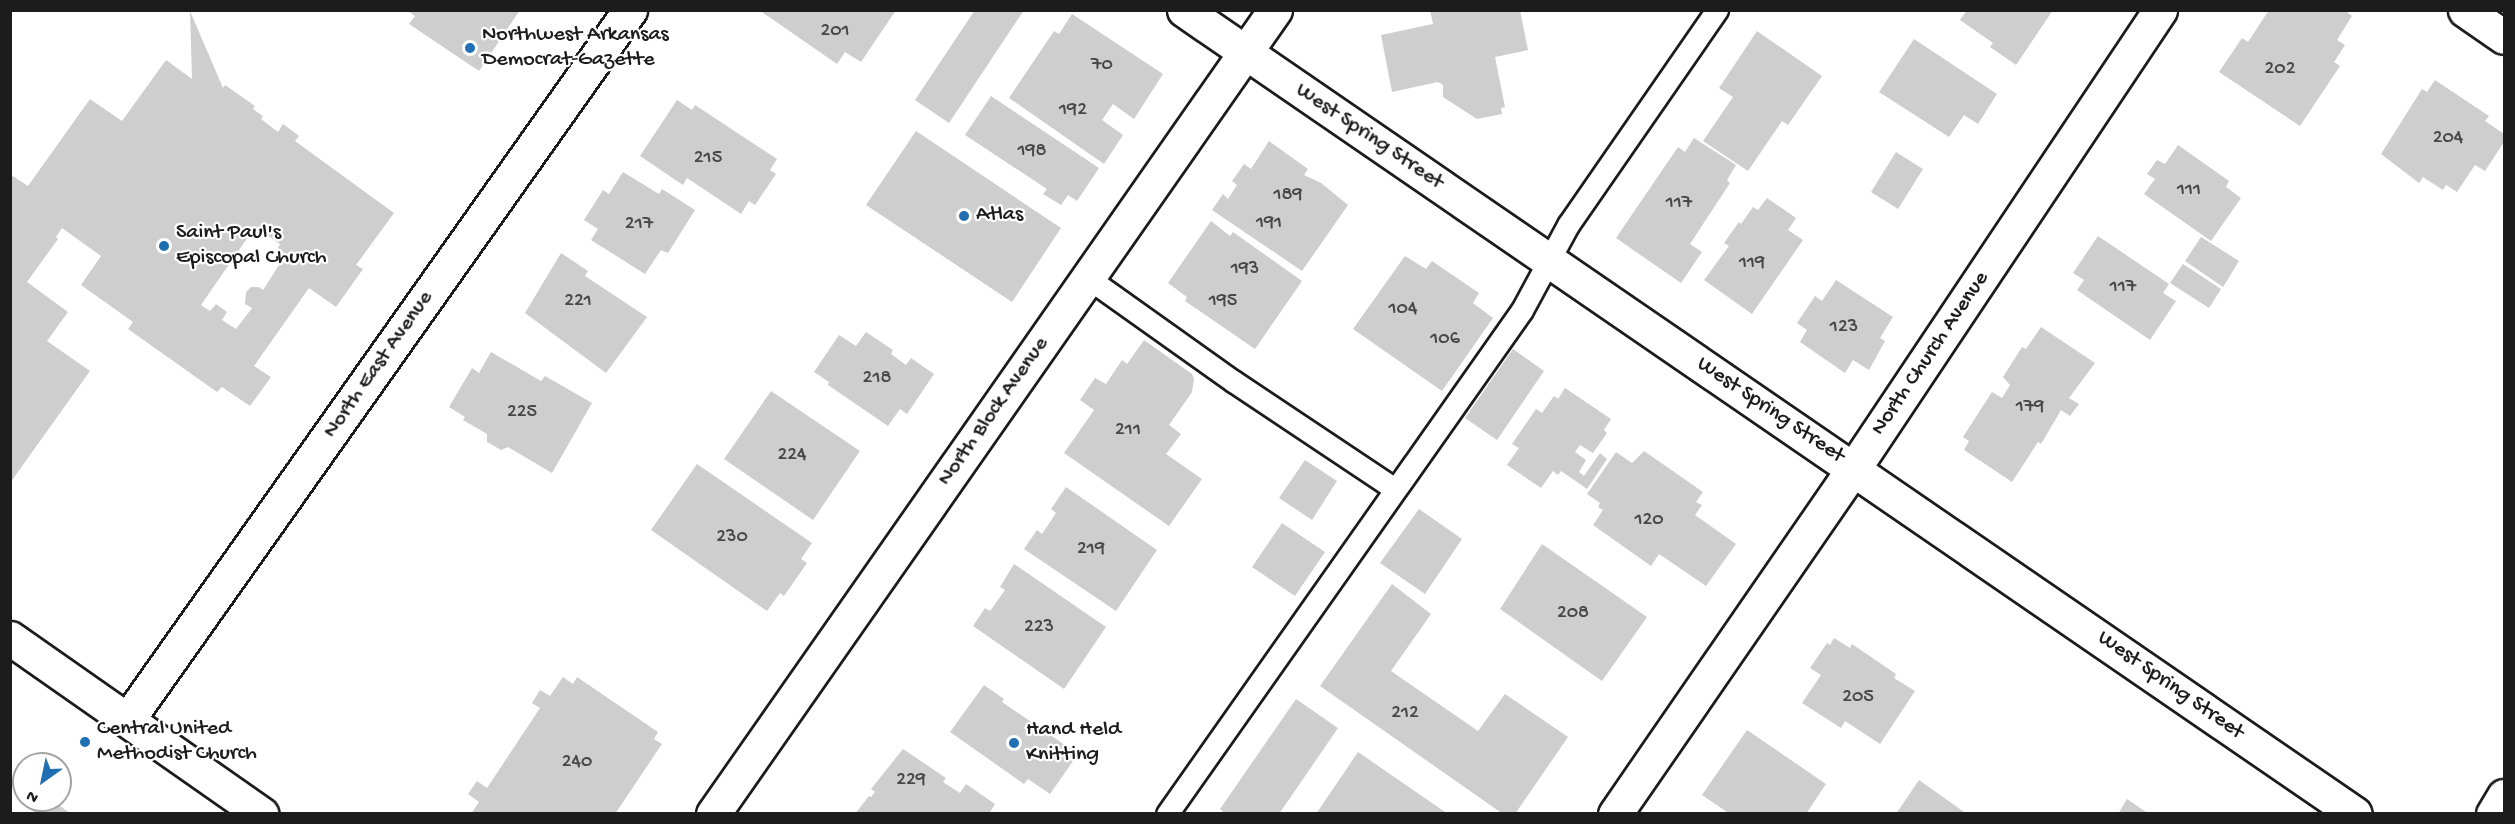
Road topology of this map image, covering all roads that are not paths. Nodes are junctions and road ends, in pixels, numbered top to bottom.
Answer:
1 (630, 10) edge
2 (1184, 10) edge
3 (1275, 10) edge
4 (1716, 10) edge
5 (2160, 10) edge
6 (2465, 10) edge
7 (2505, 37) edge
8 (1246, 53) junction
9 (1549, 260) junction
10 (1088, 278) junction
11 (1854, 468) junction
12 (1395, 489) junction
13 (10, 638) edge
14 (128, 719) junction
15 (2505, 796) edge
16 (261, 813) edge
17 (712, 813) edge
18 (1167, 813) edge
19 (1615, 813) edge
20 (2355, 813) edge
21 (2493, 813) edge

1 - 14 street, North East Avenue
2 - 8 street, West Spring Street
3 - 8 street, North Block Avenue
4 - 9 lane
5 - 11 street, North Church Avenue
6 - 7 street
8 - 9 street, West Spring Street
8 - 10 street, North Block Avenue
9 - 11 street, West Spring Street
9 - 12 lane
10 - 12 lane
10 - 17 street, North Block Avenue
11 - 19 street, North Church Avenue
11 - 20 street, West Spring Street
12 - 18 lane
13 - 14 street
14 - 16 street
15 - 21 street

